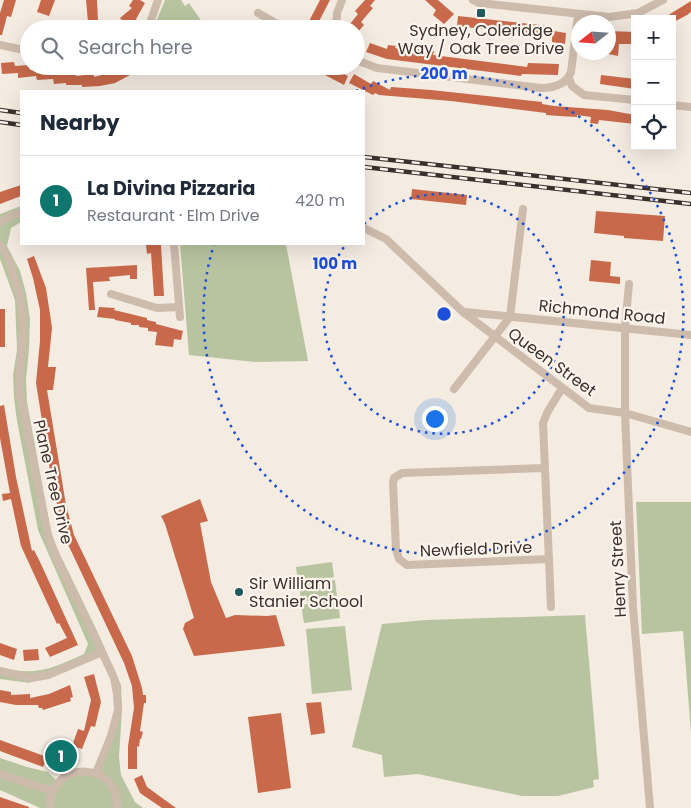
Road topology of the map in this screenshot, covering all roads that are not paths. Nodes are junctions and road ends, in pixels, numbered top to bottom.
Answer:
1 (158, 0) edge
2 (342, 0) edge
3 (473, 0) edge
4 (663, 0) edge
5 (258, 13) dead end
6 (578, 15) edge
7 (616, 17) edge
8 (151, 20) edge
9 (270, 20) edge
10 (337, 20) edge
11 (0, 45) edge
12 (20, 49) edge
13 (572, 60) edge
14 (365, 63) edge
15 (569, 78) junction
16 (631, 100) edge
17 (676, 105) edge
18 (691, 107) edge
19 (522, 209) dead end
20 (20, 213) edge
21 (0, 223) edge
22 (365, 229) edge
23 (0, 245) edge
24 (174, 245) edge
25 (629, 284) dead end
26 (110, 294) dead end
27 (179, 307) junction
28 (463, 312) junction
29 (180, 317) dead end
30 (510, 317) junction
31 (625, 328) junction
32 (691, 335) edge
33 (495, 336) junction
34 (562, 388) junction
35 (454, 390) dead end
36 (625, 413) junction
37 (691, 432) edge
38 (544, 468) junction
39 (549, 559) junction
40 (552, 607) dead end
41 (102, 652) junction
42 (0, 671) edge
43 (96, 773) junction
44 (0, 774) edge
45 (52, 791) junction
46 (50, 808) edge
47 (117, 808) edge
48 (650, 808) edge

1 - 8 street
2 - 10 street
3 - 6 street
4 - 7 street
5 - 9 street
11 - 12 street
13 - 15 street
14 - 15 street
15 - 16 street
17 - 18 street
19 - 30 street
20 - 21 street
22 - 28 street, Queen Street
23 - 41 street, Plane Tree Drive
24 - 27 street
25 - 31 street, Henry Street
26 - 27 street
27 - 29 street
28 - 30 street, Richmond Road
28 - 33 street, Queen Street
30 - 31 street, Richmond Road
30 - 33 street
31 - 32 street, Richmond Road
31 - 36 street, Henry Street
33 - 34 street, Queen Street
33 - 35 street
34 - 36 street, Queen Street
34 - 38 street
36 - 37 street, Queen Street
36 - 48 street, Henry Street
38 - 39 street
38 - 39 street, Newfield Drive
39 - 40 street
41 - 42 street
41 - 43 street, Plane Tree Drive
43 - 45 street
43 - 47 street
44 - 45 street
45 - 46 street

